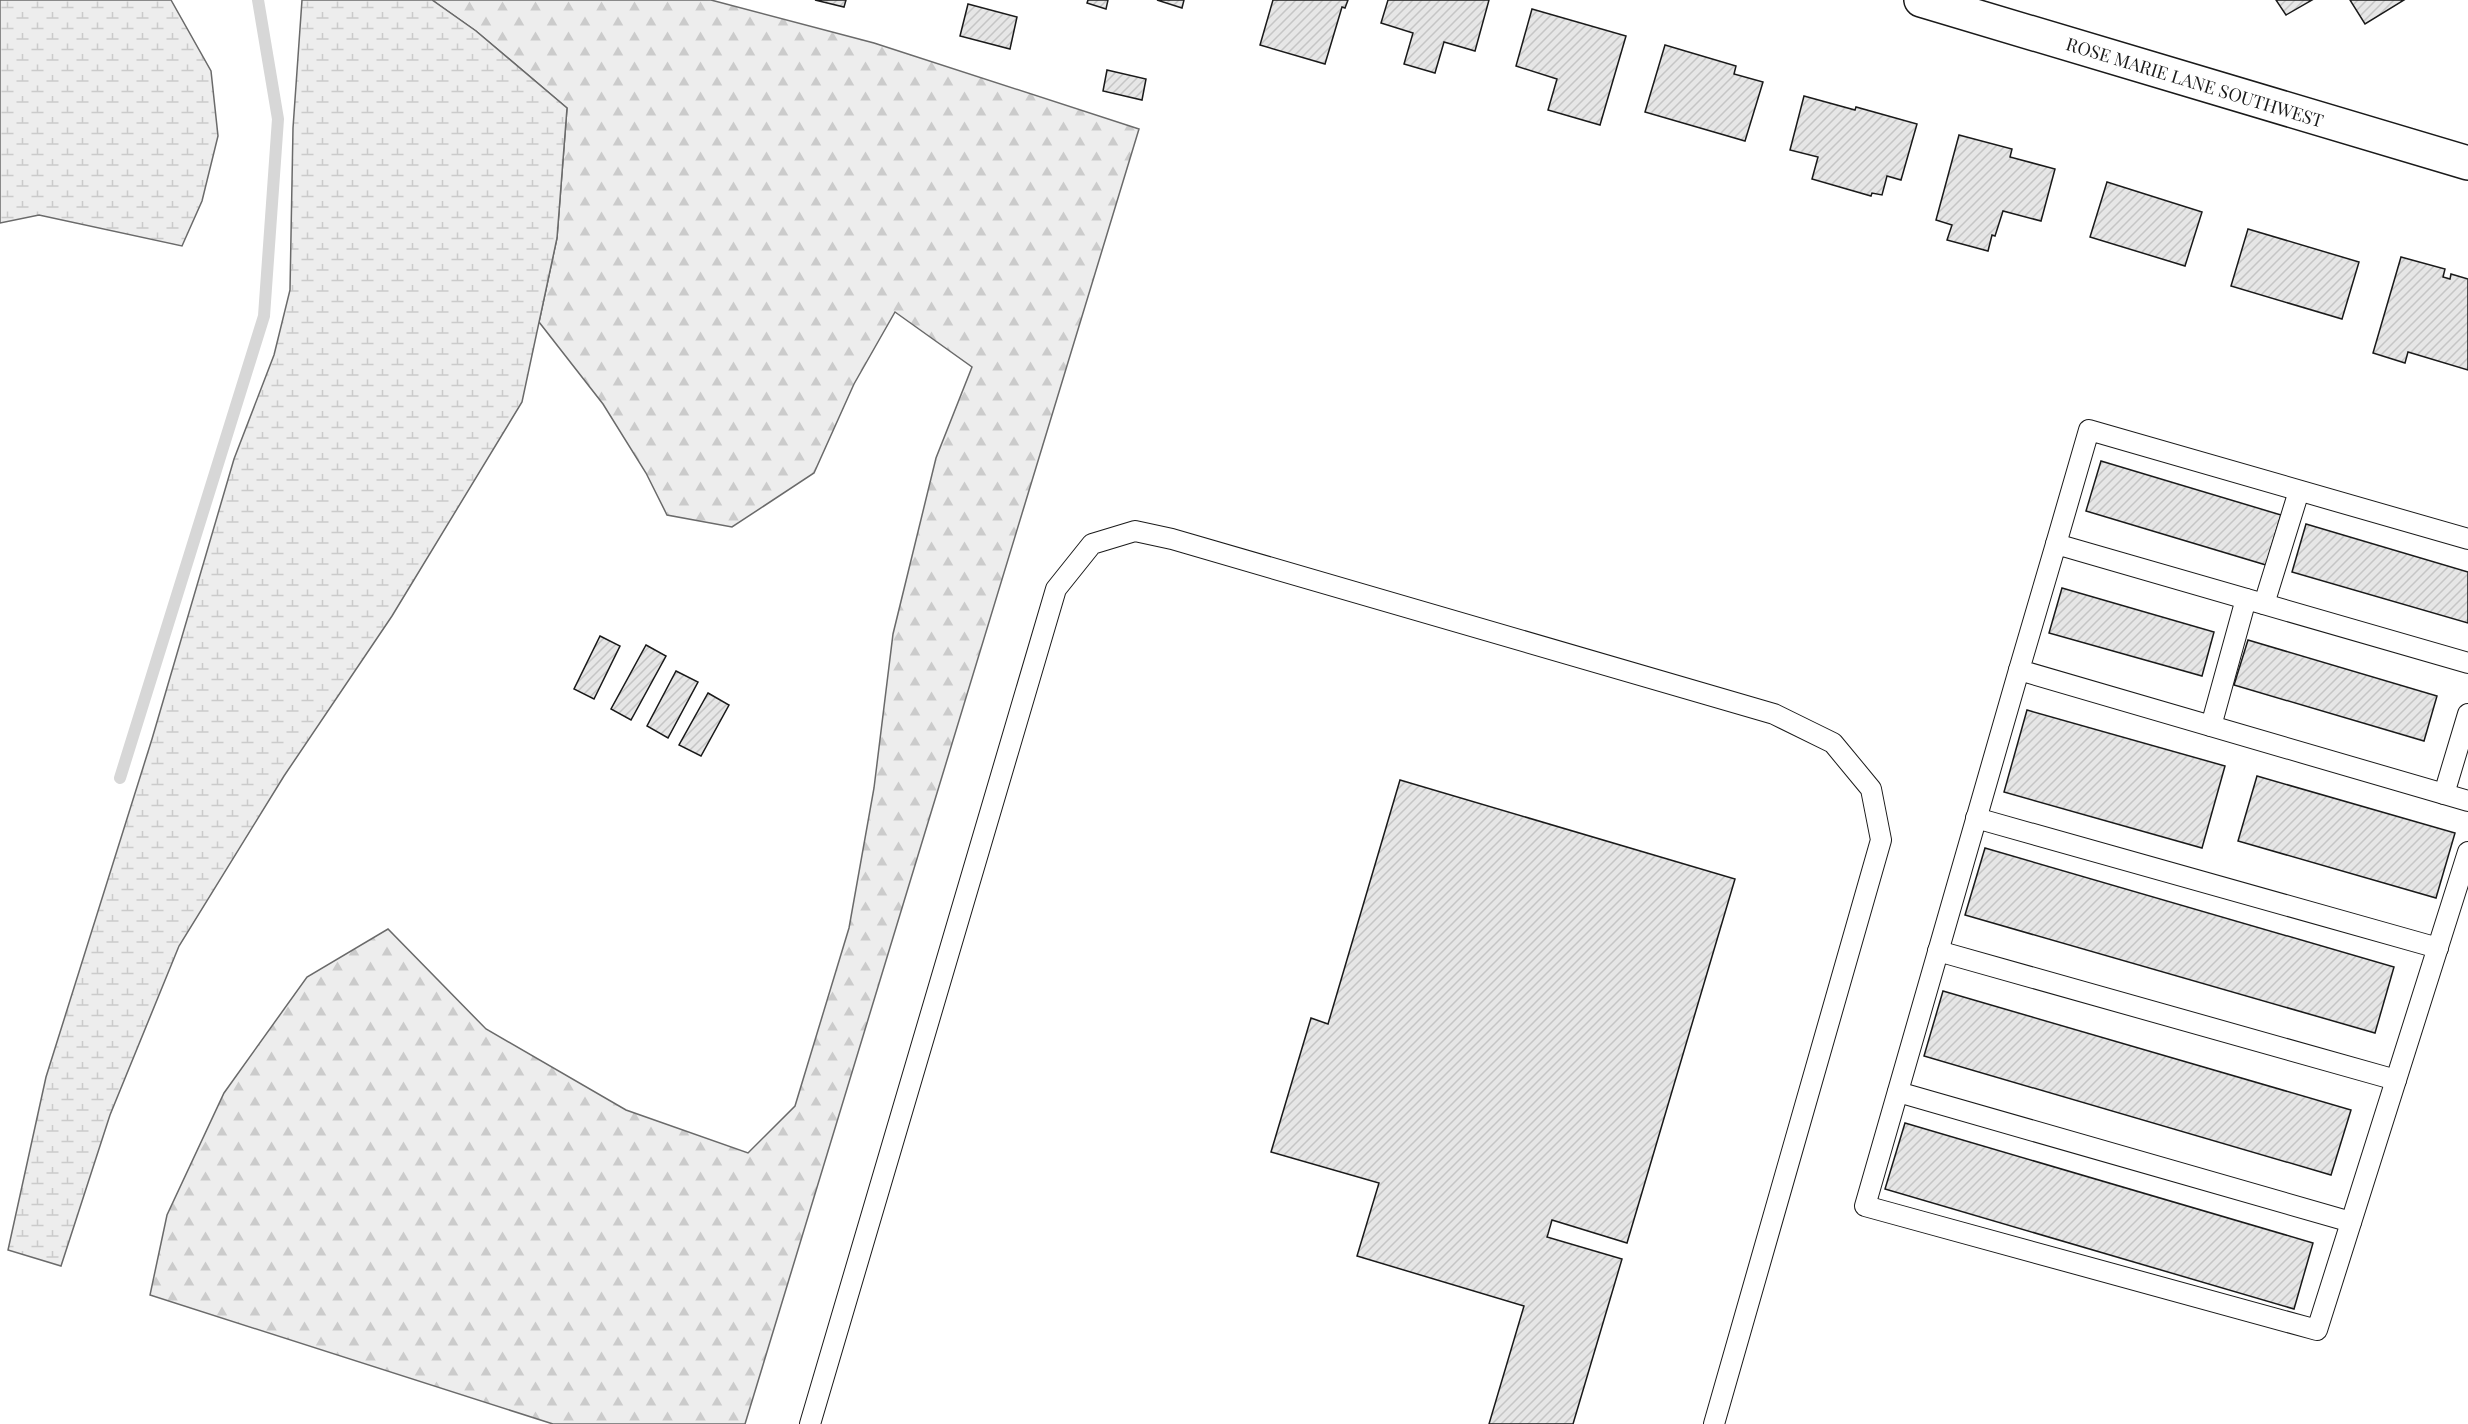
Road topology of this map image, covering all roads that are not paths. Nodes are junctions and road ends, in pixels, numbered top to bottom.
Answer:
1 (1925, 1) edge
2 (2468, 163) edge
3 (2299, 491) junction
4 (2468, 539) edge
5 (2056, 544) junction
6 (2255, 602) junction
7 (2468, 663) edge
8 (2019, 670) junction
9 (2468, 714) edge
10 (2211, 726) junction
11 (2444, 794) junction
12 (2468, 801) edge
13 (1976, 818) junction
14 (2468, 852) edge
15 (2438, 948) junction
16 (1938, 951) junction
17 (2396, 1080) junction
18 (1898, 1092) junction
19 (2351, 1222) junction
20 (810, 1424) edge
21 (1714, 1424) edge

1 - 2 street, ROSE MARIE LANE SOUTHWEST
3 - 4 lane
3 - 5 lane
3 - 6 lane
5 - 6 lane
5 - 8 lane
6 - 7 lane
6 - 10 lane
8 - 10 lane
8 - 13 lane
9 - 11 lane
10 - 11 lane
11 - 12 lane
13 - 15 lane
13 - 16 lane
14 - 15 lane
15 - 17 lane
16 - 17 lane
16 - 18 lane
17 - 19 lane
18 - 19 lane
18 - 19 lane
20 - 21 lane

